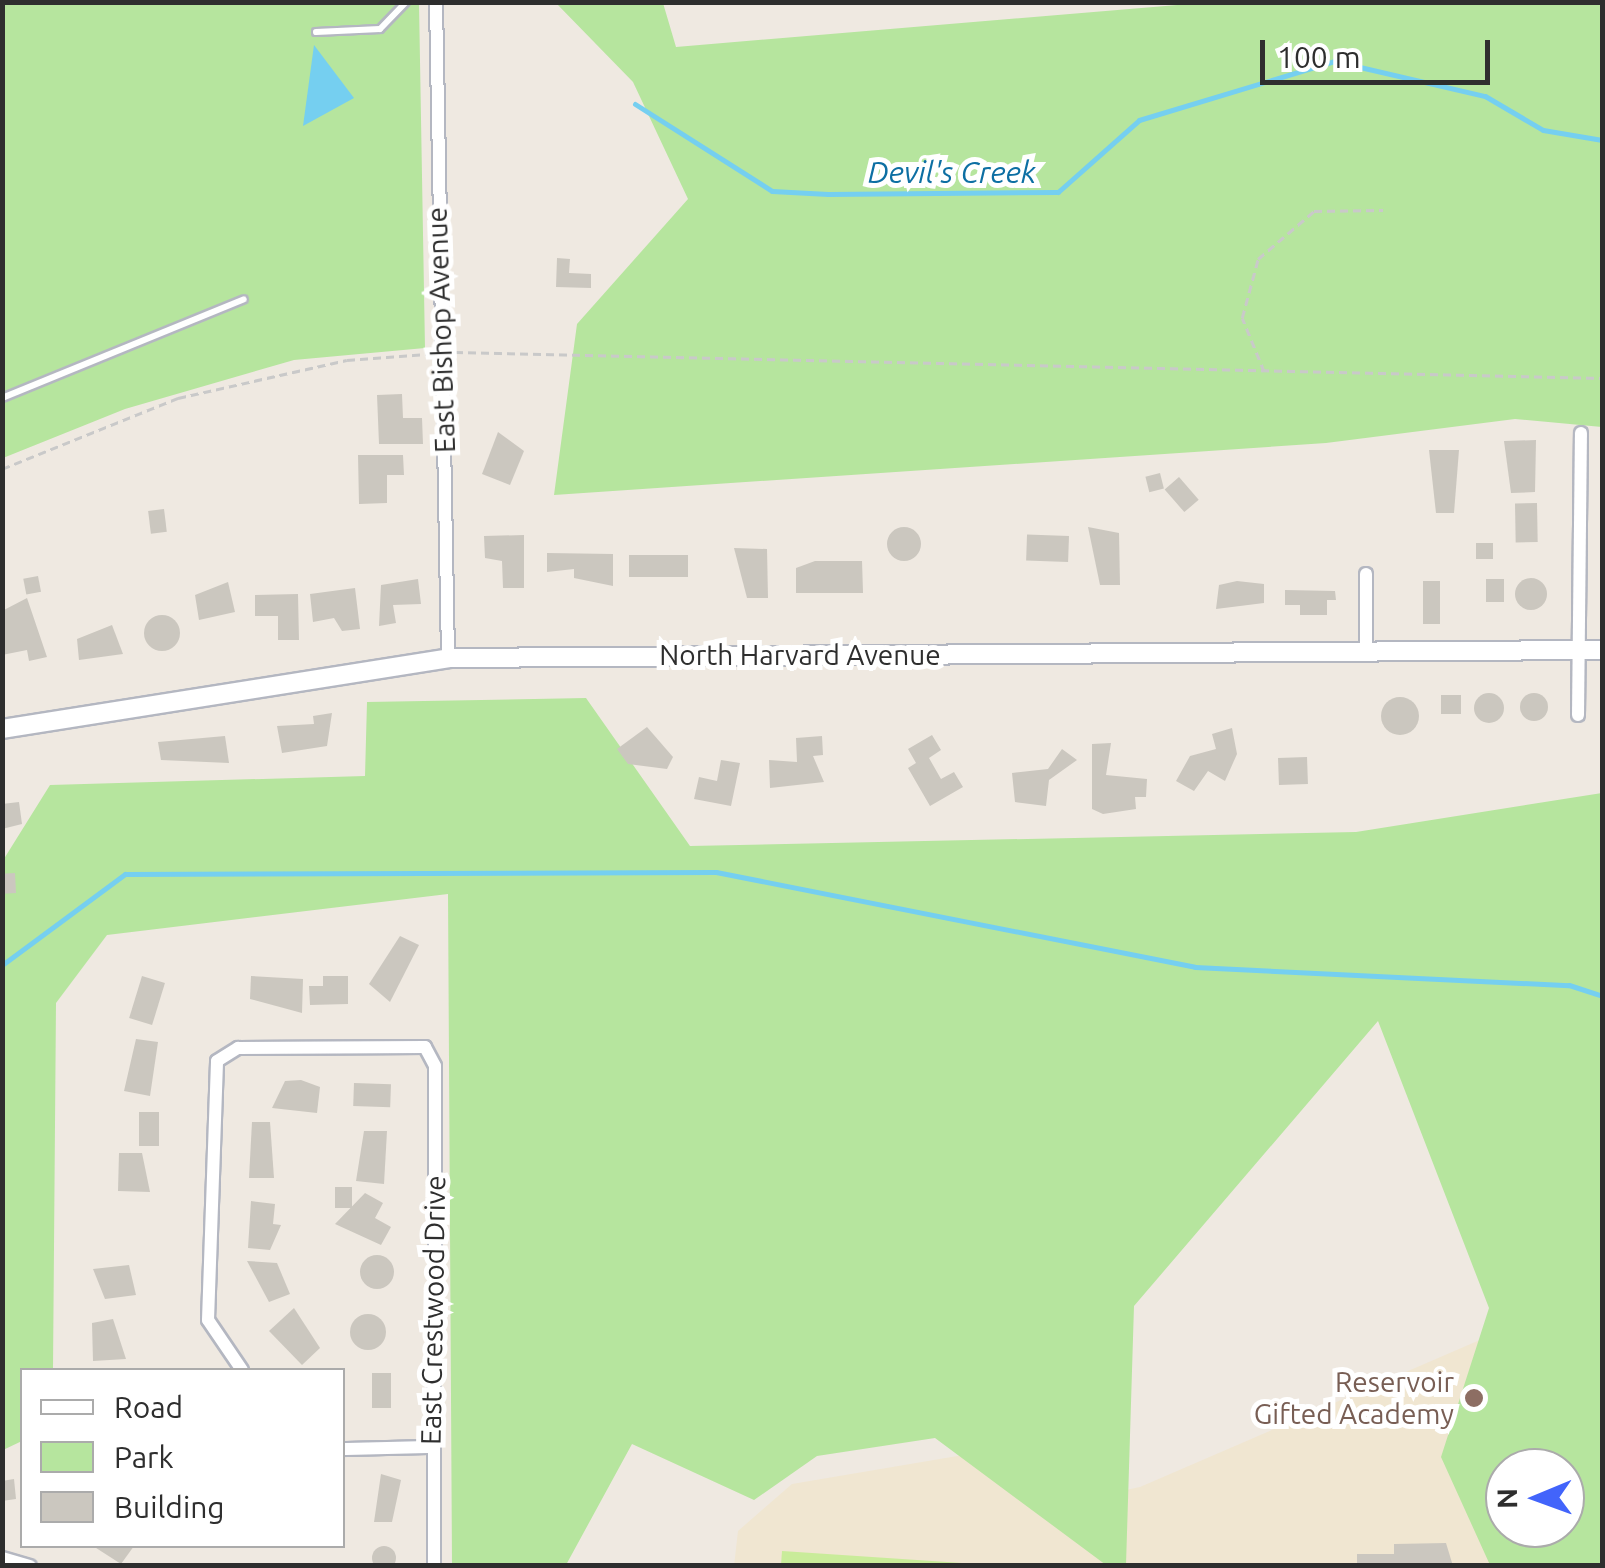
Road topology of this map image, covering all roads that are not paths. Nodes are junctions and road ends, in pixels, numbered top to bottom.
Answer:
1 (406, 2) edge
2 (436, 2) edge
3 (316, 32) dead end
4 (244, 299) dead end
5 (2, 398) edge
6 (1581, 433) dead end
7 (1366, 574) dead end
8 (1582, 650) junction
9 (1602, 650) edge
10 (1366, 651) junction
11 (448, 658) junction
12 (1578, 715) dead end
13 (2, 729) edge
14 (240, 1368) edge
15 (432, 1448) junction
16 (345, 1449) edge
17 (2, 1558) edge
18 (30, 1566) edge
19 (434, 1566) edge

1 - 3 lane
2 - 11 street, East Bishop Avenue
4 - 5 lane
6 - 8 street
7 - 10 street
8 - 9 street, North Harvard Avenue
8 - 10 street, North Harvard Avenue
8 - 12 street
10 - 11 street, North Harvard Avenue
11 - 13 street, North Harvard Avenue
14 - 15 street, East Crestwood Drive
15 - 16 street
15 - 19 street, East Crestwood Drive
17 - 18 street

